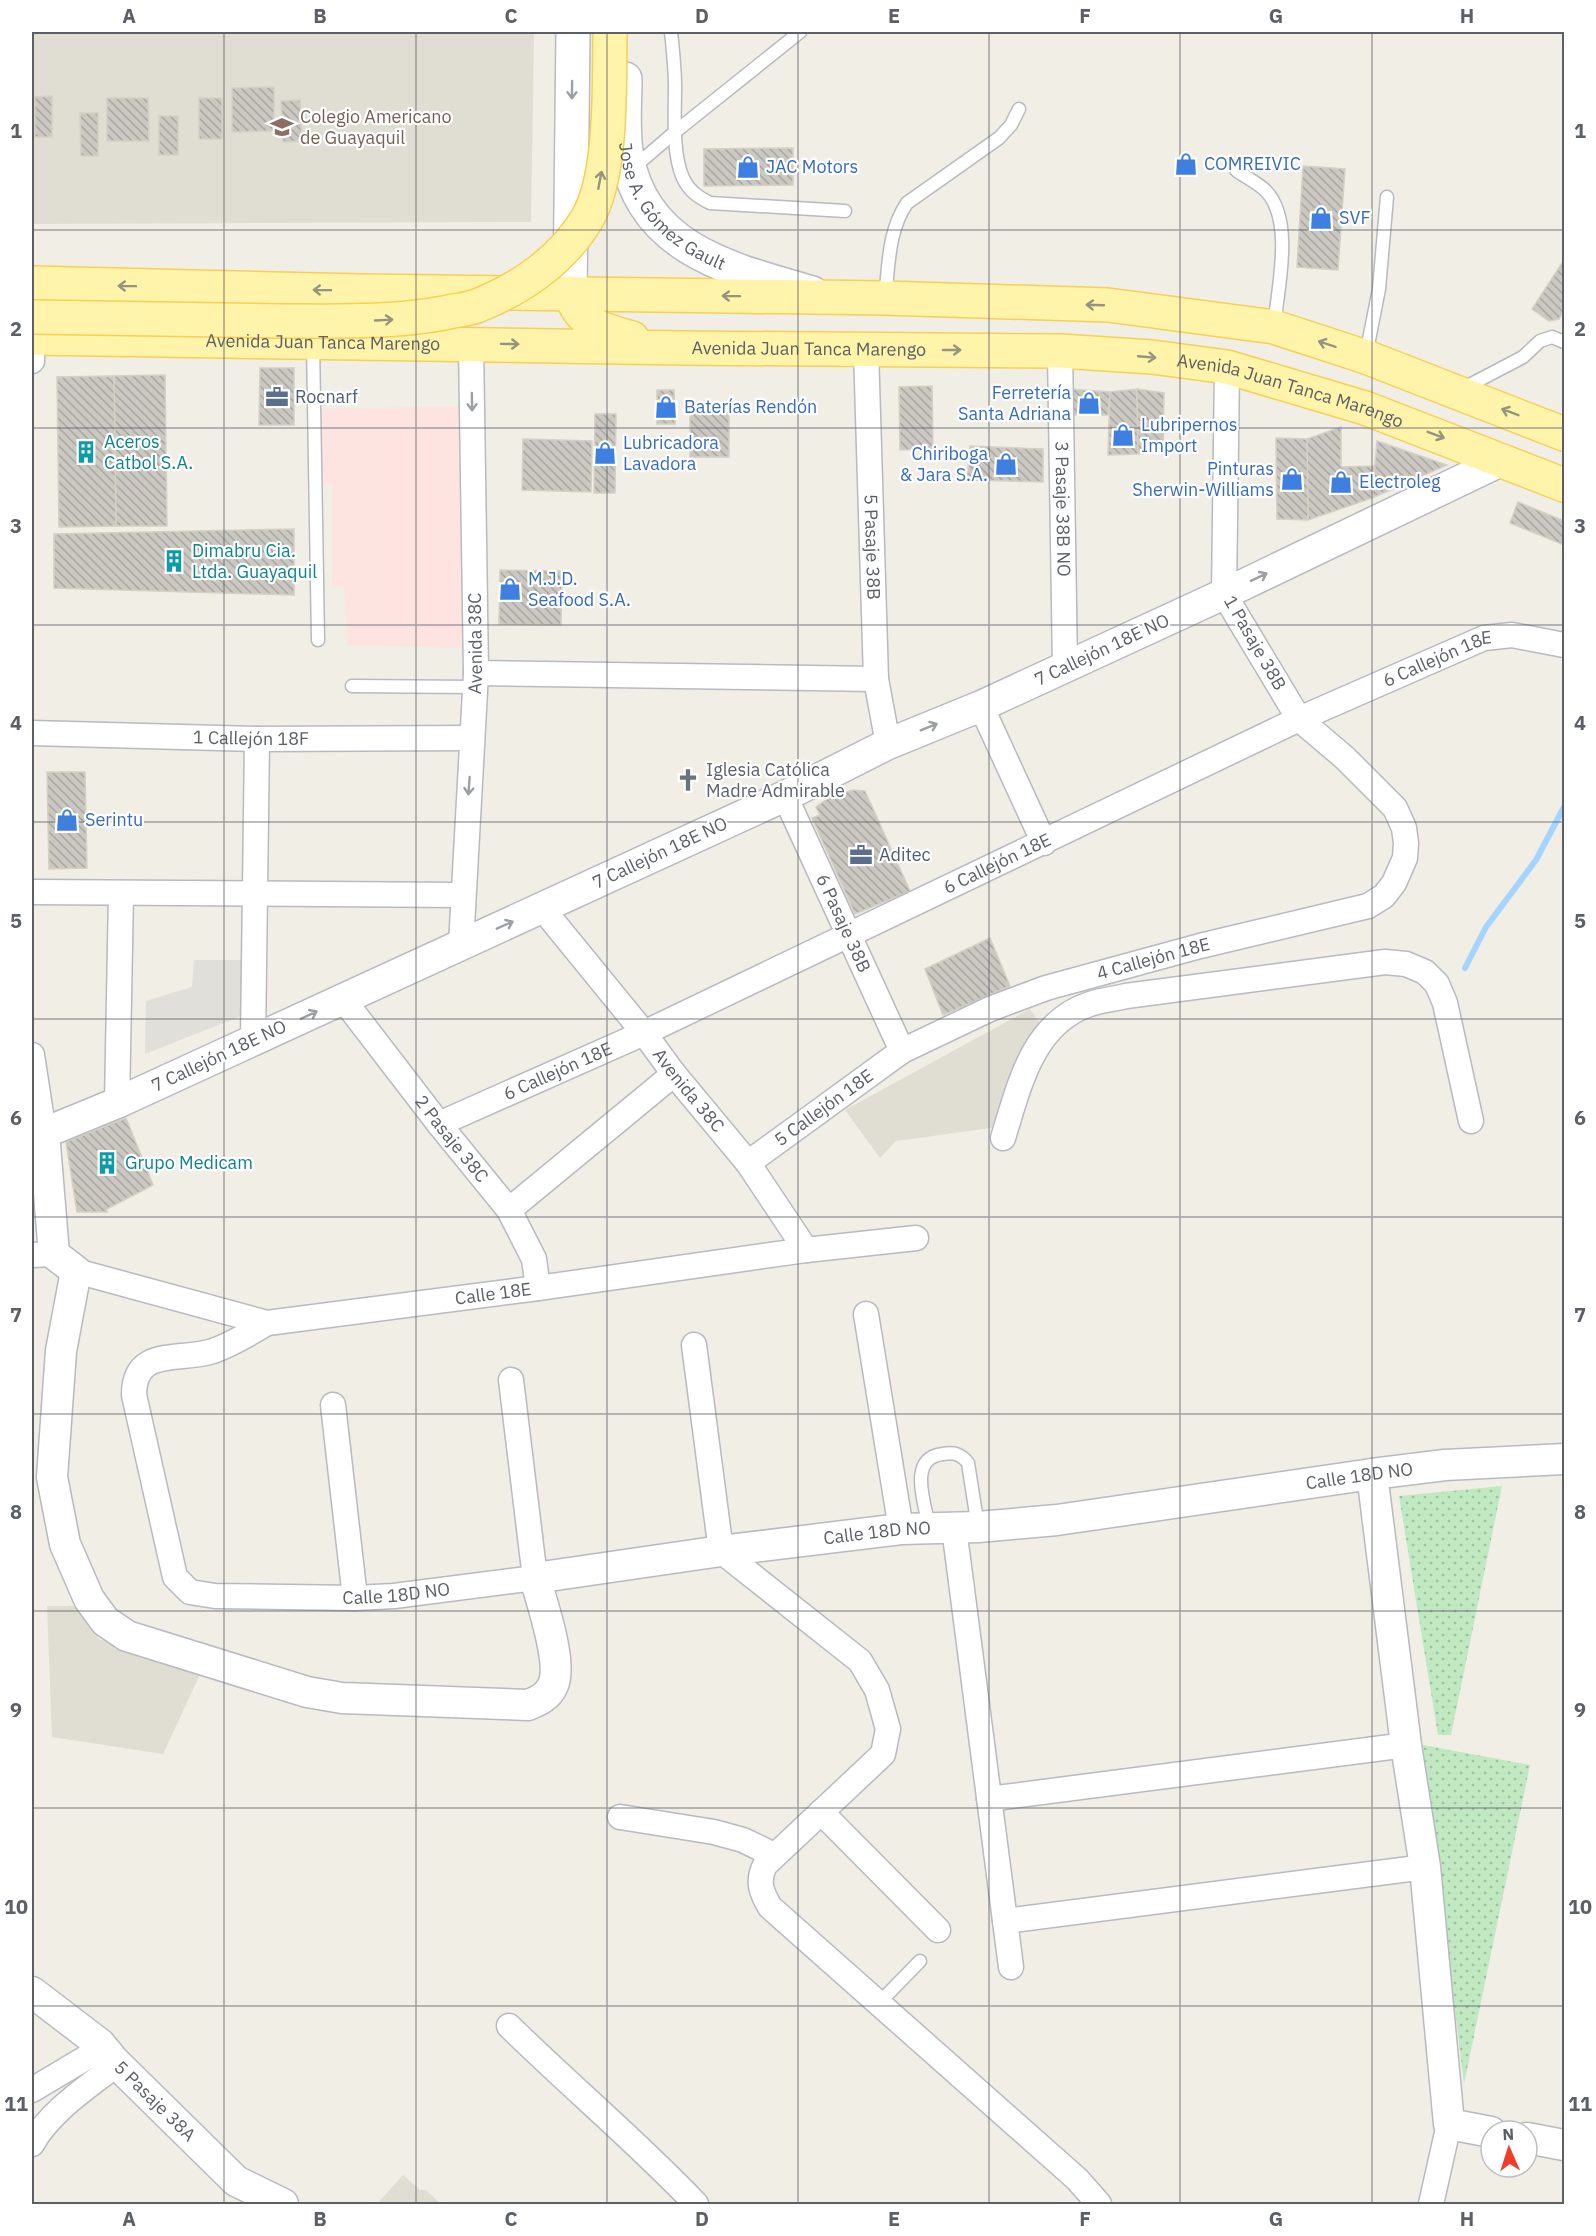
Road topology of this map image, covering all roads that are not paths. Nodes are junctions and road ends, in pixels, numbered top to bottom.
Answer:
1 (573, 32) edge
2 (610, 32) edge
3 (625, 32) edge
4 (671, 32) edge
5 (800, 32) edge
6 (1019, 109) dead end
7 (675, 132) junction
8 (1236, 170) dead end
9 (630, 171) junction
10 (1387, 197) dead end
11 (845, 211) dead end
12 (32, 283) edge
13 (570, 293) junction
14 (831, 298) junction
15 (885, 298) junction
16 (32, 317) edge
17 (1274, 327) junction
18 (1564, 329) edge
19 (1552, 337) junction
20 (32, 338) edge
21 (313, 341) junction
22 (1564, 342) edge
23 (471, 344) junction
24 (684, 348) junction
25 (867, 349) junction
26 (1060, 351) junction
27 (1366, 357) junction
28 (32, 361) edge
29 (1227, 367) junction
30 (1457, 392) junction
31 (1564, 434) edge
32 (1501, 461) junction
33 (1564, 485) edge
34 (1224, 594) junction
35 (318, 640) dead end
36 (1564, 645) edge
37 (1065, 667) junction
38 (876, 679) junction
39 (475, 680) junction
40 (352, 686) dead end
41 (981, 706) junction
42 (1299, 719) junction
43 (32, 734) edge
44 (472, 738) junction
45 (257, 739) junction
46 (888, 744) junction
47 (785, 796) junction
48 (1044, 843) junction
49 (1401, 871) joint
50 (32, 892) edge
51 (254, 892) junction
52 (121, 893) junction
53 (462, 895) junction
54 (542, 908) junction
55 (849, 934) junction
56 (461, 945) junction
57 (1200, 946) junction
58 (1207, 986) junction
59 (1046, 988) junction
60 (343, 999) junction
61 (1060, 1019) junction
62 (644, 1033) junction
63 (253, 1041) junction
64 (902, 1050) junction
65 (32, 1055) edge
66 (674, 1074) junction
67 (117, 1103) junction
68 (1472, 1120) dead end
69 (439, 1124) junction
70 (44, 1133) junction
71 (1003, 1138) dead end
72 (748, 1163) junction
73 (509, 1210) junction
74 (916, 1238) dead end
75 (806, 1250) junction
76 (54, 1260) edge
77 (538, 1288) junction
78 (866, 1314) dead end
79 (267, 1323) junction
80 (694, 1345) dead end
81 (511, 1380) dead end
82 (333, 1405) dead end
83 (1564, 1459) edge
84 (1372, 1474) junction
85 (940, 1528) junction
86 (721, 1551) junction
87 (535, 1578) junction
88 (355, 1598) junction
89 (1406, 1745) junction
90 (989, 1799) junction
91 (821, 1812) junction
92 (620, 1817) dead end
93 (774, 1856) junction
94 (1425, 1867) junction
95 (1005, 1921) junction
96 (938, 1930) dead end
97 (920, 1961) dead end
98 (1011, 1967) dead end
99 (32, 1992) edge
100 (879, 2003) junction
101 (509, 2026) dead end
102 (111, 2056) junction
103 (32, 2090) edge
104 (1449, 2124) junction
105 (1479, 2130) edge
106 (1539, 2140) edge
107 (32, 2144) edge
108 (1564, 2145) edge
109 (283, 2205) edge
110 (696, 2205) edge
111 (1099, 2205) edge
112 (1431, 2205) edge

1 -> 13 main road
16 -> 2 main road, bridge
3 - 9 main road, Jose A. Gómez Gault
4 - 7 lane
5 - 7 lane
6 - 15 lane
7 - 9 lane
7 - 11 lane
8 - 17 lane
9 - 14 main road, Jose A. Gómez Gault
10 - 27 lane
13 -> 12 main road
14 -> 13 main road
13 - 24 main road
14 - 15 main road
17 -> 15 main road
27 -> 17 main road
18 - 19 lane
19 - 22 lane
19 - 30 lane
20 - 21 main road, Avenida Juan Tanca Marengo
20 - 28 street
21 - 23 main road, Avenida Juan Tanca Marengo
21 - 35 lane
23 -> 24 main road, Avenida Juan Tanca Marengo
23 -> 39 street, Avenida 38C
24 - 25 main road, Avenida Juan Tanca Marengo
25 -> 26 main road, Avenida Juan Tanca Marengo
25 - 38 street, 5 Pasaje 38B
26 -> 29 main road, Avenida Juan Tanca Marengo
26 - 37 street, 3 Pasaje 38B NO
27 - 30 main road
29 -> 32 main road, Avenida Juan Tanca Marengo
29 - 34 street, 1 Pasaje 38B
31 -> 30 main road
32 - 33 main road, Avenida Juan Tanca Marengo
34 -> 32 street, 7 Callejón 18E NO
34 - 37 street, 7 Callejón 18E NO
34 - 42 street, 1 Pasaje 38B
36 - 42 street, 6 Callejón 18E
37 - 41 street, 7 Callejón 18E NO
38 - 39 street
38 - 46 street, 5 Pasaje 38B
39 - 40 lane
39 - 44 street, Avenida 38C
46 -> 41 street, 7 Callejón 18E NO
41 - 48 street
42 - 48 street, 6 Callejón 18E
42 - 49 street, 1 Pasaje 38B
43 - 45 street, 1 Callejón 18F
44 - 45 street, 1 Callejón 18F
44 -> 53 street, Avenida 38C
45 - 51 street
46 - 47 street, 7 Callejón 18E NO
47 - 54 street, 7 Callejón 18E NO
47 - 55 street, 6 Pasaje 38B
48 - 55 street, 6 Callejón 18E
49 - 57 street, 4 Callejón 18E
50 - 52 street
51 - 52 street
51 - 53 street
51 - 63 street
52 - 67 street
53 - 56 street, Avenida 38C
56 -> 54 street, 7 Callejón 18E NO
54 - 62 street, Avenida 38C
55 - 62 street, 6 Callejón 18E
55 - 64 street, 6 Pasaje 38B
56 - 60 street, 7 Callejón 18E NO
57 - 58 street
57 - 59 street, 4 Callejón 18E
58 - 61 street
58 - 68 street
59 - 61 street
59 - 64 street, 4 Callejón 18E
63 -> 60 street, 7 Callejón 18E NO
60 - 69 street, 2 Pasaje 38C
61 - 71 street
62 - 66 street, Avenida 38C
62 - 69 street, 6 Callejón 18E
63 - 67 street, 7 Callejón 18E NO
64 - 72 street, 5 Callejón 18E
65 - 70 street
66 - 72 street, Avenida 38C
66 - 73 street
67 - 70 street, 7 Callejón 18E NO
69 - 73 street, 2 Pasaje 38C
70 - 76 street
72 - 75 street, Avenida 38C
73 - 77 street, 2 Pasaje 38C
74 - 75 street, Calle 18E
75 - 77 street, Calle 18E
76 - 79 street, Calle 18E
76 - 87 street
77 - 79 street, Calle 18E
78 - 85 street
79 - 88 street, Calle 18D NO
80 - 86 street
81 - 87 street
82 - 88 street
83 - 84 street, Calle 18D NO
84 - 85 street, Calle 18D NO
84 - 89 street
85 - 85 lane
85 - 86 street, Calle 18D NO
85 - 90 street
86 - 87 street, Calle 18D NO
86 - 91 street
87 - 88 street, Calle 18D NO
89 - 90 street
89 - 94 street
90 - 95 street
91 - 93 street
91 - 96 street
92 - 93 street
93 - 100 street
94 - 95 street
94 - 104 street
95 - 98 street
97 - 100 lane
99 - 102 street, 5 Pasaje 38A
100 - 111 street
101 - 110 street
102 - 103 street
102 - 107 street
102 - 109 street, 5 Pasaje 38A
104 - 105 street
104 - 112 street
106 - 108 street

